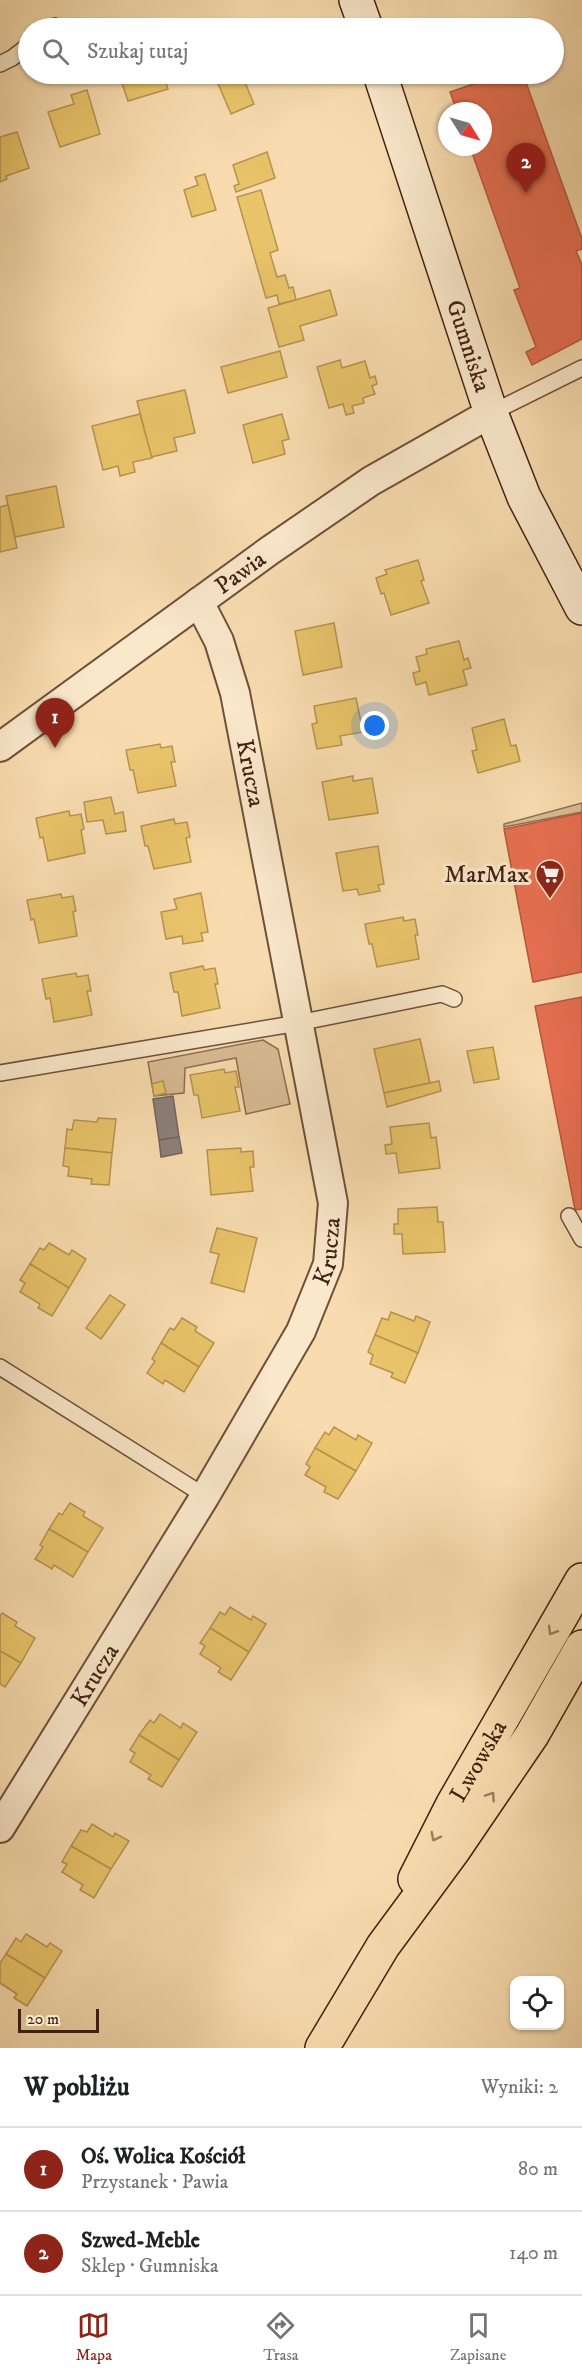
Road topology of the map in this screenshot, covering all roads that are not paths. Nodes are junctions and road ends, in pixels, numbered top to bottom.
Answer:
1 (356, 0) edge
2 (362, 18) edge
3 (18, 54) edge
4 (0, 64) edge
5 (383, 84) edge
6 (582, 368) edge
7 (491, 413) junction
8 (200, 602) junction
9 (582, 608) edge
10 (0, 747) edge
11 (454, 999) dead end
12 (298, 1023) junction
13 (0, 1073) edge
14 (569, 1216) dead end
15 (582, 1239) edge
16 (0, 1367) edge
17 (205, 1496) junction
18 (582, 1580) edge
19 (582, 1647) edge
20 (0, 1828) edge
21 (383, 1946) junction
22 (322, 2048) edge

1 - 2 street
3 - 4 lane
5 - 7 street, Gumniska
6 - 7 lane
7 - 8 street, Pawia
7 - 9 street, Gumniska
8 - 10 street, Pawia
8 - 12 street, Krucza
11 - 12 lane
12 - 13 lane
12 - 17 street, Krucza
14 - 15 lane
16 - 17 lane
17 - 20 street, Krucza
18 -> 21 main road, Lwowska
21 -> 19 main road, Lwowska
21 - 22 main road, Lwowska

